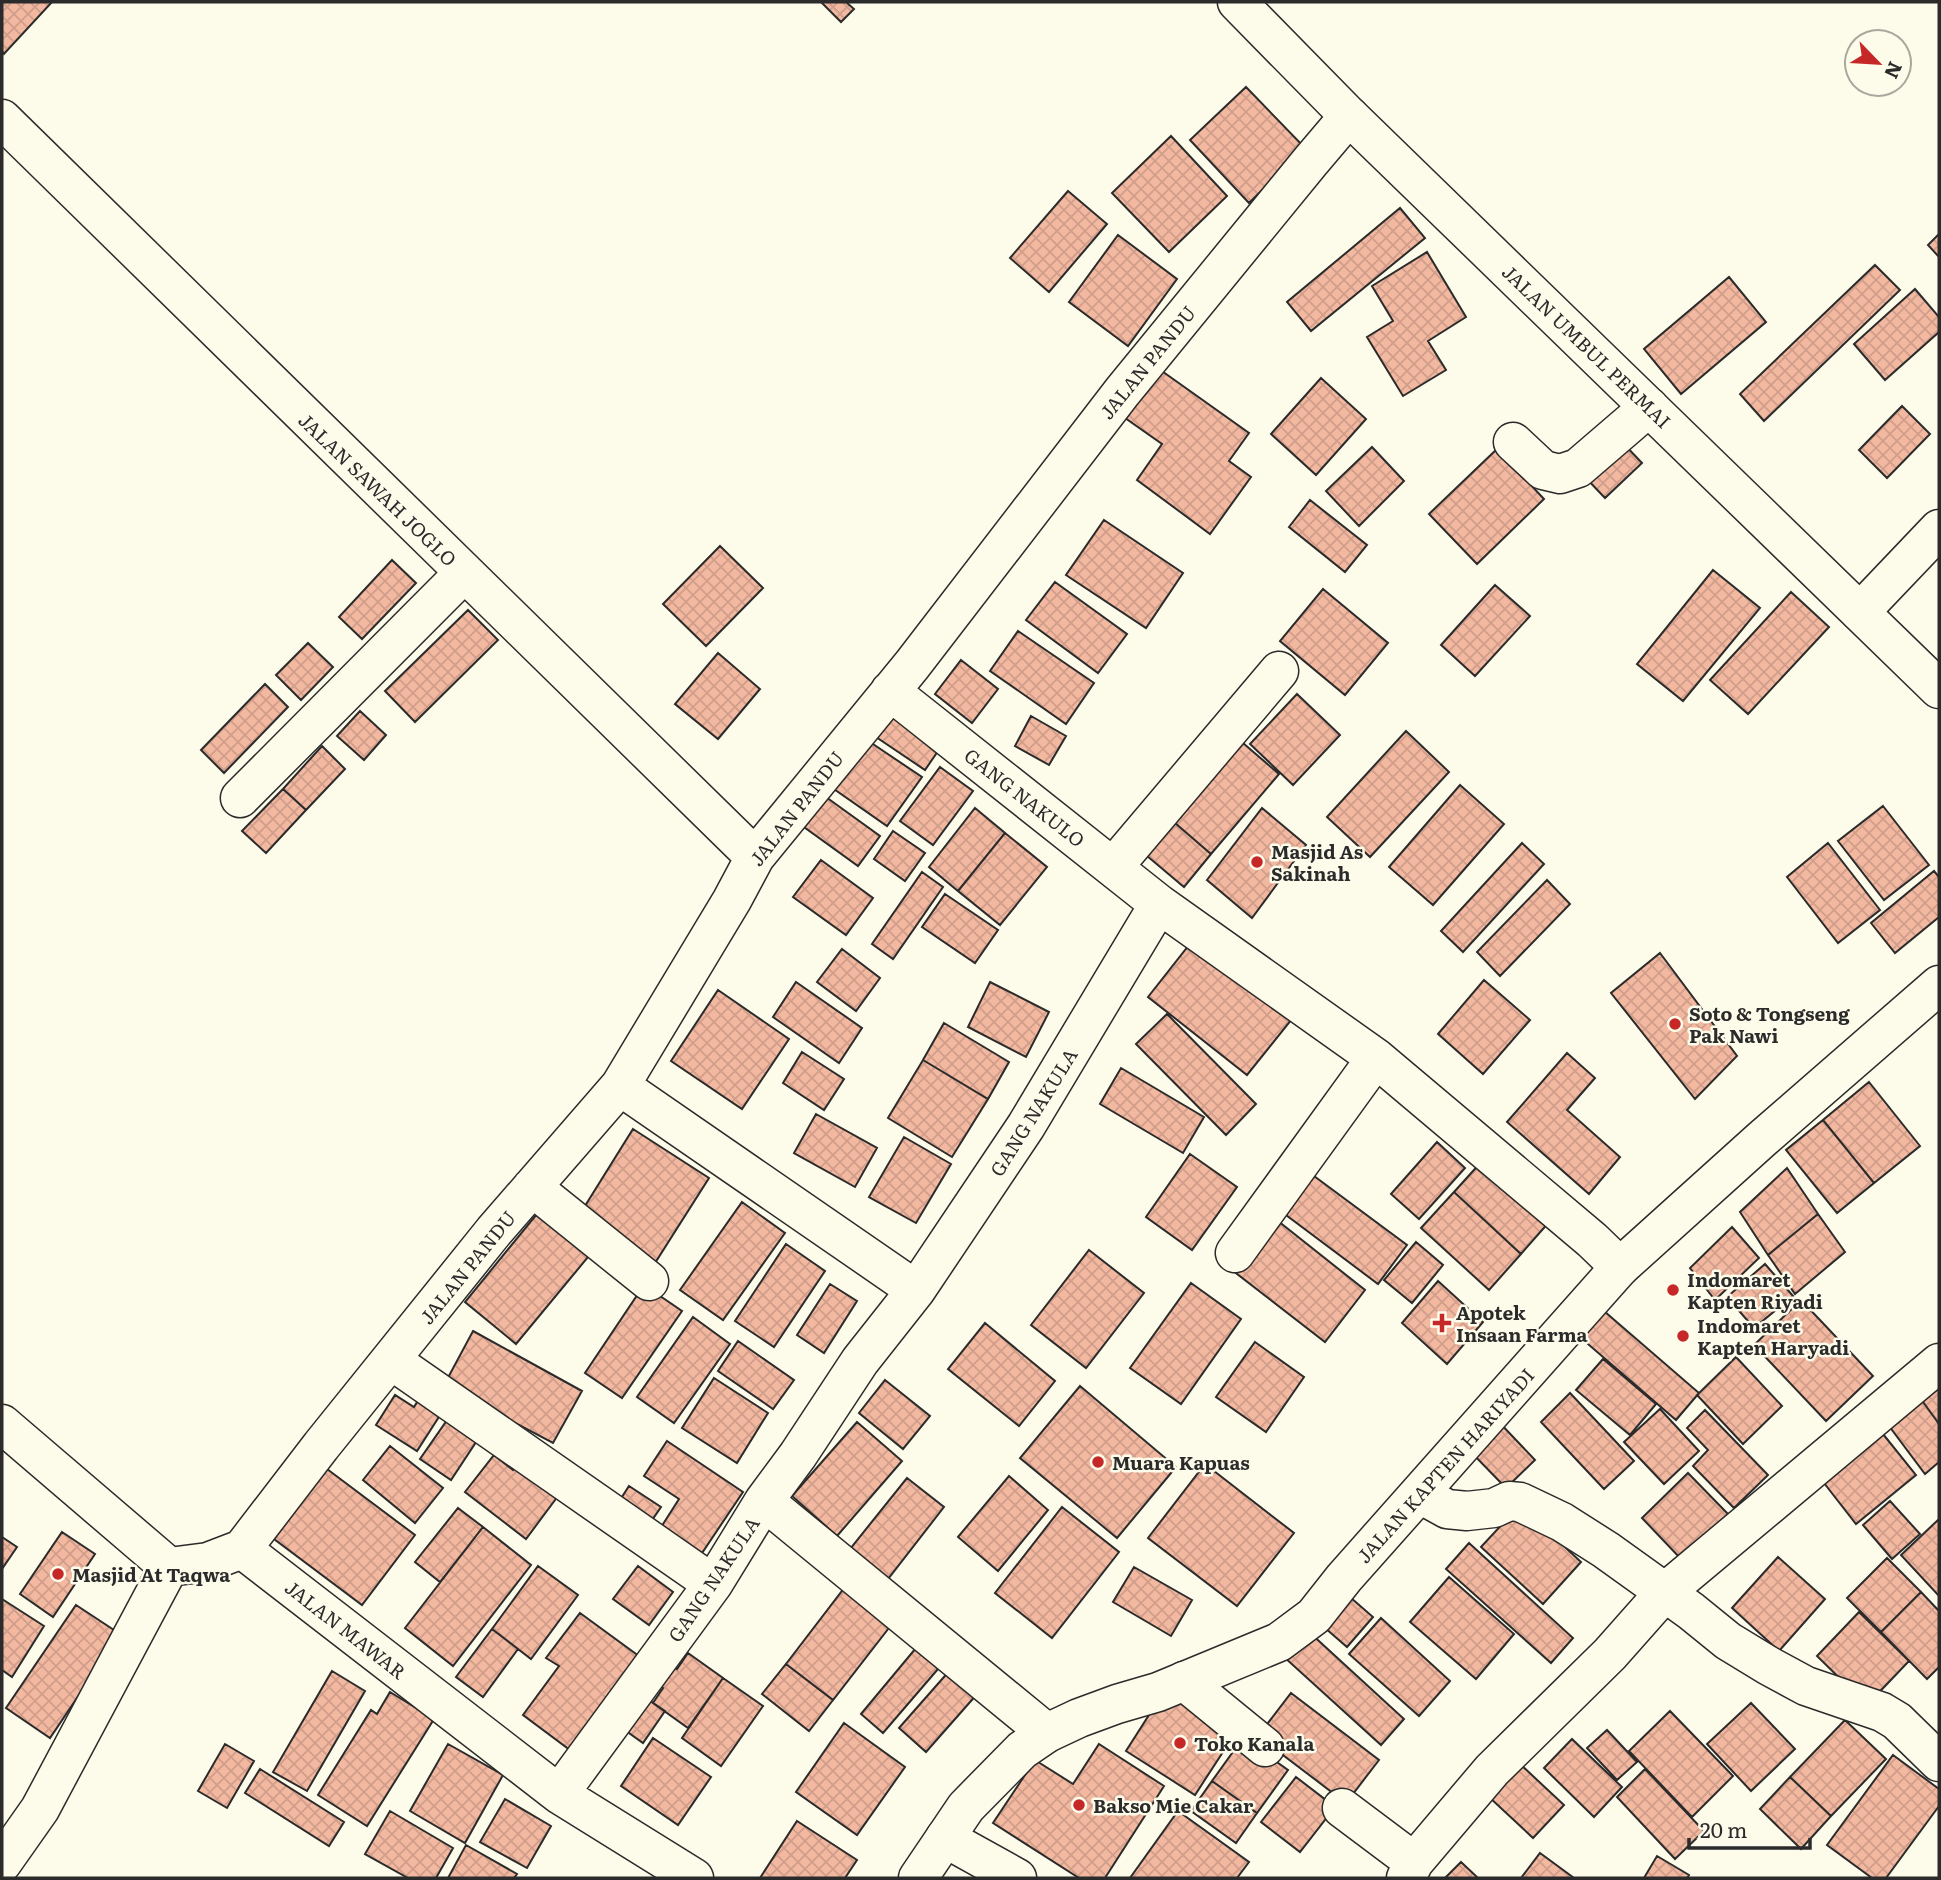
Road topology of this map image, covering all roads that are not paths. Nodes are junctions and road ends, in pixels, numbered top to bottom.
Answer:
1 (1237, 2) edge
2 (1349, 117) junction
3 (2, 119) edge
4 (1649, 407) junction
5 (1513, 442) dead end
6 (1939, 529) edge
7 (464, 572) junction
8 (1860, 612) junction
9 (1279, 671) dead end
10 (1939, 689) edge
11 (890, 691) junction
12 (240, 798) dead end
13 (755, 857) junction
14 (1114, 866) junction
15 (1159, 904) junction
16 (1939, 985) edge
17 (1376, 1058) junction
18 (620, 1086) junction
19 (532, 1187) junction
20 (1235, 1253) dead end
21 (1620, 1267) junction
22 (649, 1282) dead end
23 (916, 1290) junction
24 (391, 1360) junction
25 (1939, 1363) edge
26 (2, 1424) edge
27 (1420, 1494) junction
28 (764, 1501) junction
29 (242, 1549) junction
30 (169, 1567) junction
31 (713, 1584) junction
32 (1664, 1593) junction
33 (1184, 1681) junction
34 (1047, 1733) junction
35 (1265, 1747) dead end
36 (1939, 1762) edge
37 (559, 1794) junction
38 (1342, 1808) dead end
39 (945, 1838) junction
40 (2, 1863) edge
41 (1410, 1870) edge
42 (694, 1878) edge
43 (918, 1878) edge
44 (1017, 1878) edge

1 - 2 street, JALAN UMBUL PERMAI
2 - 4 street, JALAN UMBUL PERMAI
2 - 11 street, JALAN PANDU
3 - 7 street, JALAN SAWAH JOGLO
4 - 5 street
4 - 8 street, JALAN UMBUL PERMAI
6 - 8 street
7 - 12 street
7 - 13 street, JALAN SAWAH JOGLO
8 - 10 street, JALAN UMBUL PERMAI
9 - 14 street
11 - 13 street, JALAN PANDU
11 - 14 street, GANG NAKULO
13 - 18 street, JALAN PANDU
14 - 15 street, GANG NAKULO
15 - 17 street
15 - 23 street, GANG NAKULA
16 - 21 street, JALAN KAPTEN HARIYADI
17 - 20 street
17 - 21 street
18 - 19 street, JALAN PANDU
18 - 23 street
19 - 22 street
19 - 24 street, JALAN PANDU
21 - 27 street, JALAN KAPTEN HARIYADI
23 - 28 street, GANG NAKULA
24 - 29 street, JALAN PANDU
24 - 31 street
25 - 32 street
26 - 30 street
27 - 32 street
27 - 33 street, JALAN KAPTEN HARIYADI
28 - 31 street, GANG NAKULA
28 - 34 street
29 - 30 street
29 - 37 street, JALAN MAWAR
30 - 40 street
31 - 37 street, GANG NAKULA
32 - 36 street
32 - 41 street
33 - 34 street, JALAN KAPTEN HARIYADI
33 - 35 street
34 - 39 street, JALAN KAPTEN HARIYADI
37 - 42 street, JALAN MAWAR
38 - 41 street
39 - 43 street, JALAN KAPTEN HARIYADI
39 - 44 street

